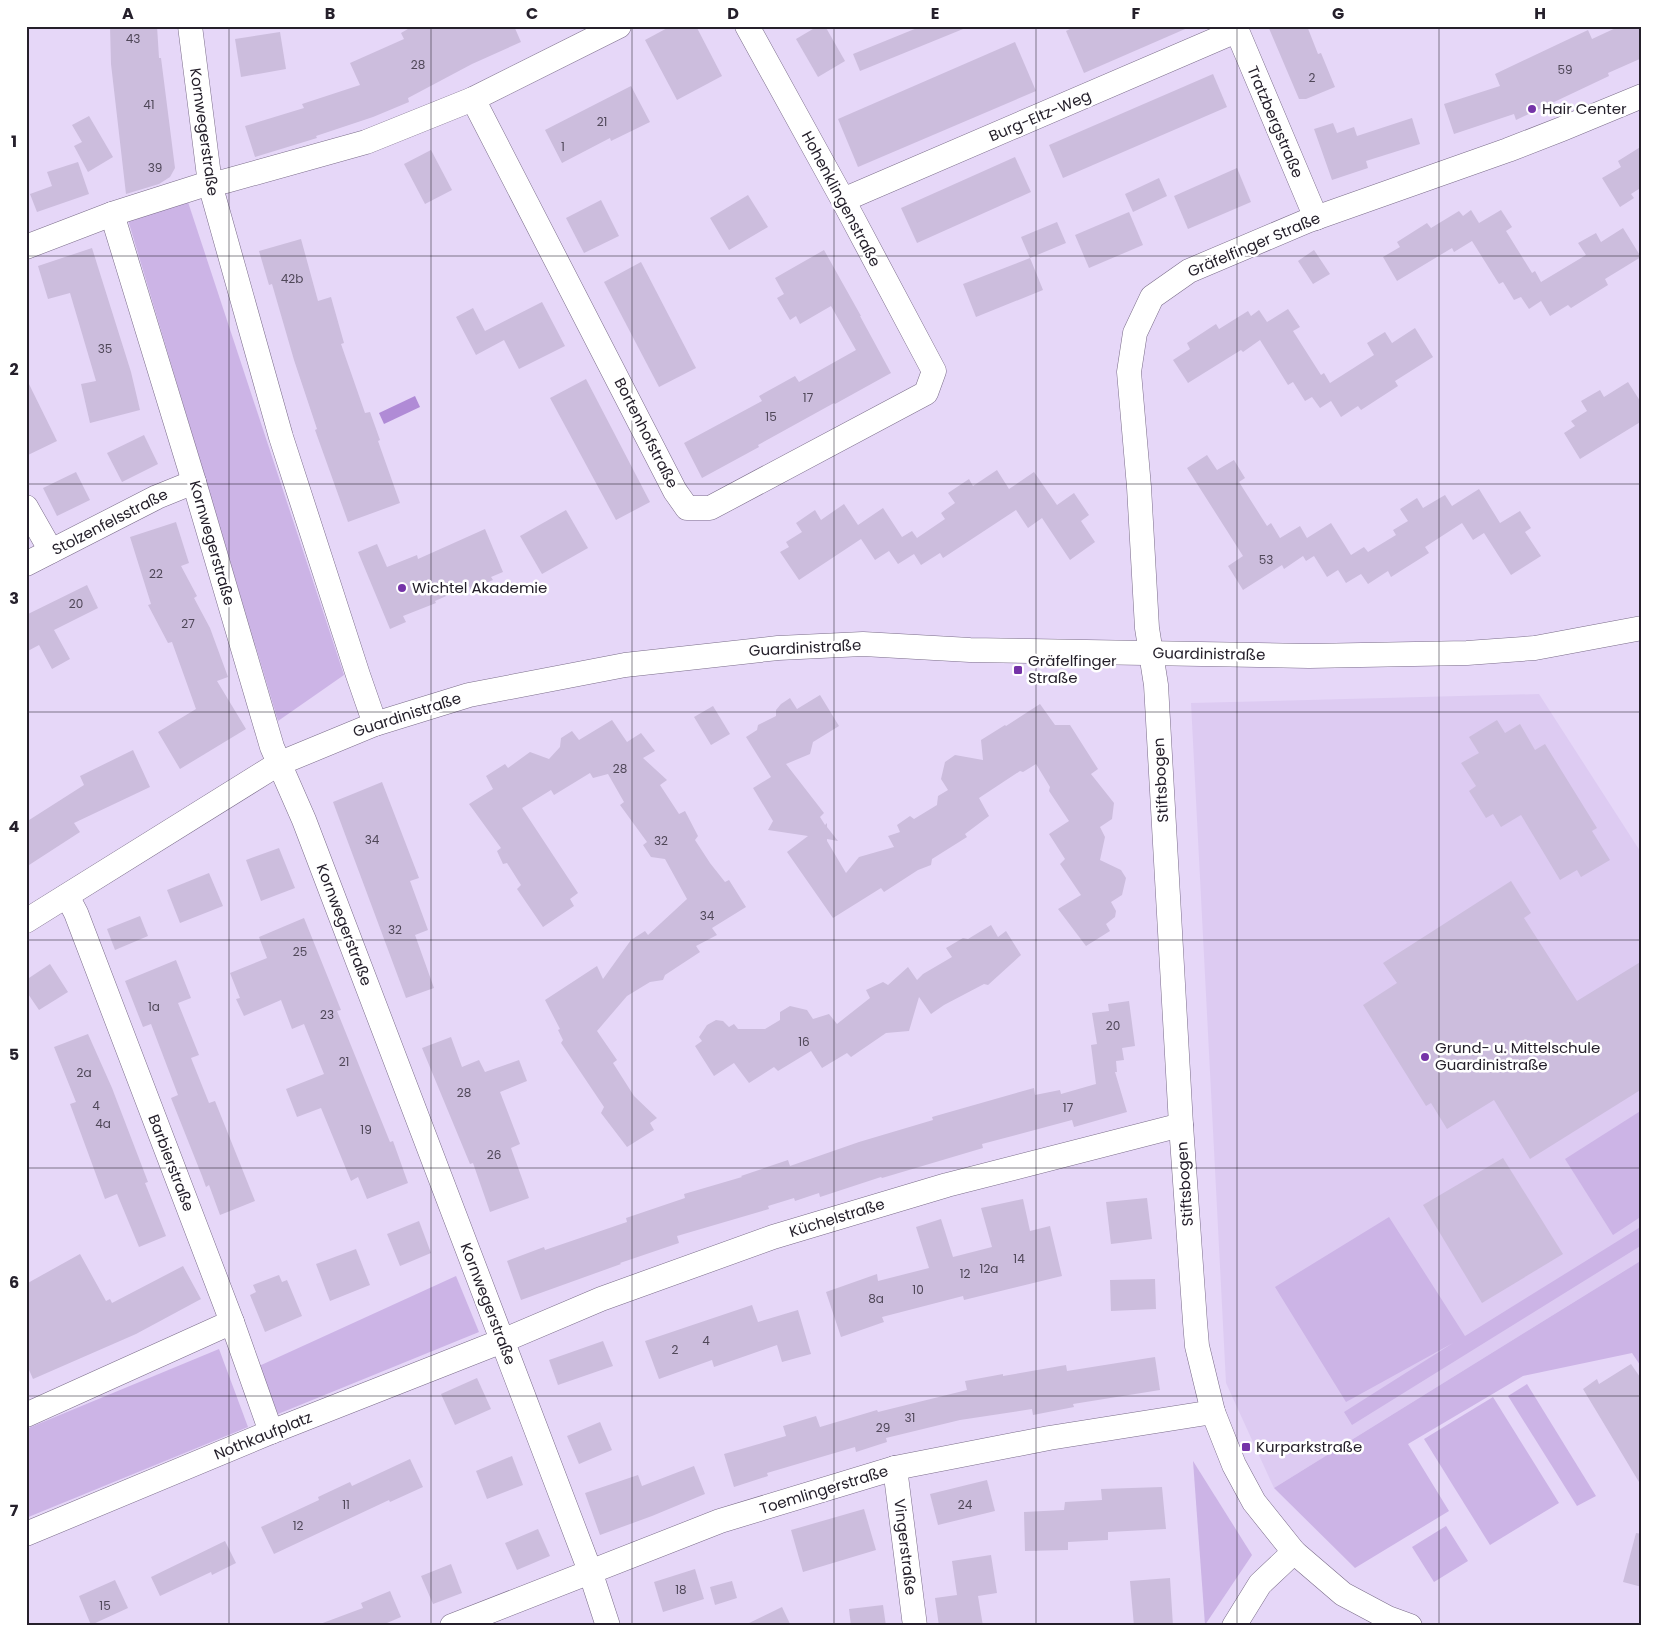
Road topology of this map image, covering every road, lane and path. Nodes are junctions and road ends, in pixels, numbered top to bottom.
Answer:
1 (190, 26) edge
2 (619, 26) edge
3 (747, 26) edge
4 (1235, 28) edge
5 (1642, 96) edge
6 (473, 99) junction
7 (210, 184) junction
8 (843, 200) junction
9 (112, 214) junction
10 (1316, 218) junction
11 (26, 247) edge
12 (934, 372) joint
13 (194, 482) junction
14 (26, 507) edge
15 (51, 551) junction
16 (26, 564) edge
17 (1642, 628) edge
18 (1151, 653) junction
19 (375, 724) junction
20 (278, 764) junction
21 (67, 896) junction
22 (26, 921) edge
23 (1181, 1126) junction
24 (232, 1322) junction
25 (502, 1341) junction
26 (1213, 1412) junction
27 (27, 1413) edge
28 (271, 1432) junction
29 (895, 1468) junction
30 (26, 1534) edge
31 (1294, 1552) junction
32 (590, 1571) junction
33 (452, 1626) edge
34 (608, 1626) edge
35 (916, 1626) edge
36 (1234, 1626) edge
37 (1410, 1626) edge

1 - 7 street, Kornwegerstraße
2 - 6 street
3 - 8 street, Hohenklingenstraße
4 - 8 street, Burg-Eltz-Weg
4 - 10 street, Tratzbergstraße
5 - 10 street, Gräfelfinger Straße
6 - 7 street
6 - 12 street, Bortenhofstraße
7 - 9 street
7 - 19 street, Kornwegerstraße
8 - 12 street, Hohenklingenstraße
9 - 11 street
9 - 13 street, Kornwegerstraße
10 - 18 street, Gräfelfinger Straße
13 - 15 street, Stolzenfelsstraße
13 - 20 street, Kornwegerstraße
14 - 15 street
15 - 16 street, Stolzenfelsstraße
17 - 18 street, Guardinistraße
18 - 19 street, Guardinistraße
18 - 23 street, Stiftsbogen
19 - 20 street, Guardinistraße
20 - 21 street, Guardinistraße
20 - 25 street, Kornwegerstraße
21 - 22 street, Guardinistraße
21 - 24 street, Barbierstraße
23 - 25 street, Küchelstraße
23 - 26 street, Stiftsbogen
24 - 27 street
24 - 28 street, Barbierstraße
25 - 28 street, Nothkaufplatz
25 - 32 street, Kornwegerstraße
26 - 29 street, Toemlingerstraße
26 - 31 street, Stiftsbogen
28 - 30 street, Nothkaufplatz
29 - 32 street, Toemlingerstraße
29 - 35 street, Vingerstraße
31 - 36 street
31 - 37 street, Stiftsbogen
32 - 33 street, Toemlingerstraße
32 - 34 street, Kornwegerstraße

